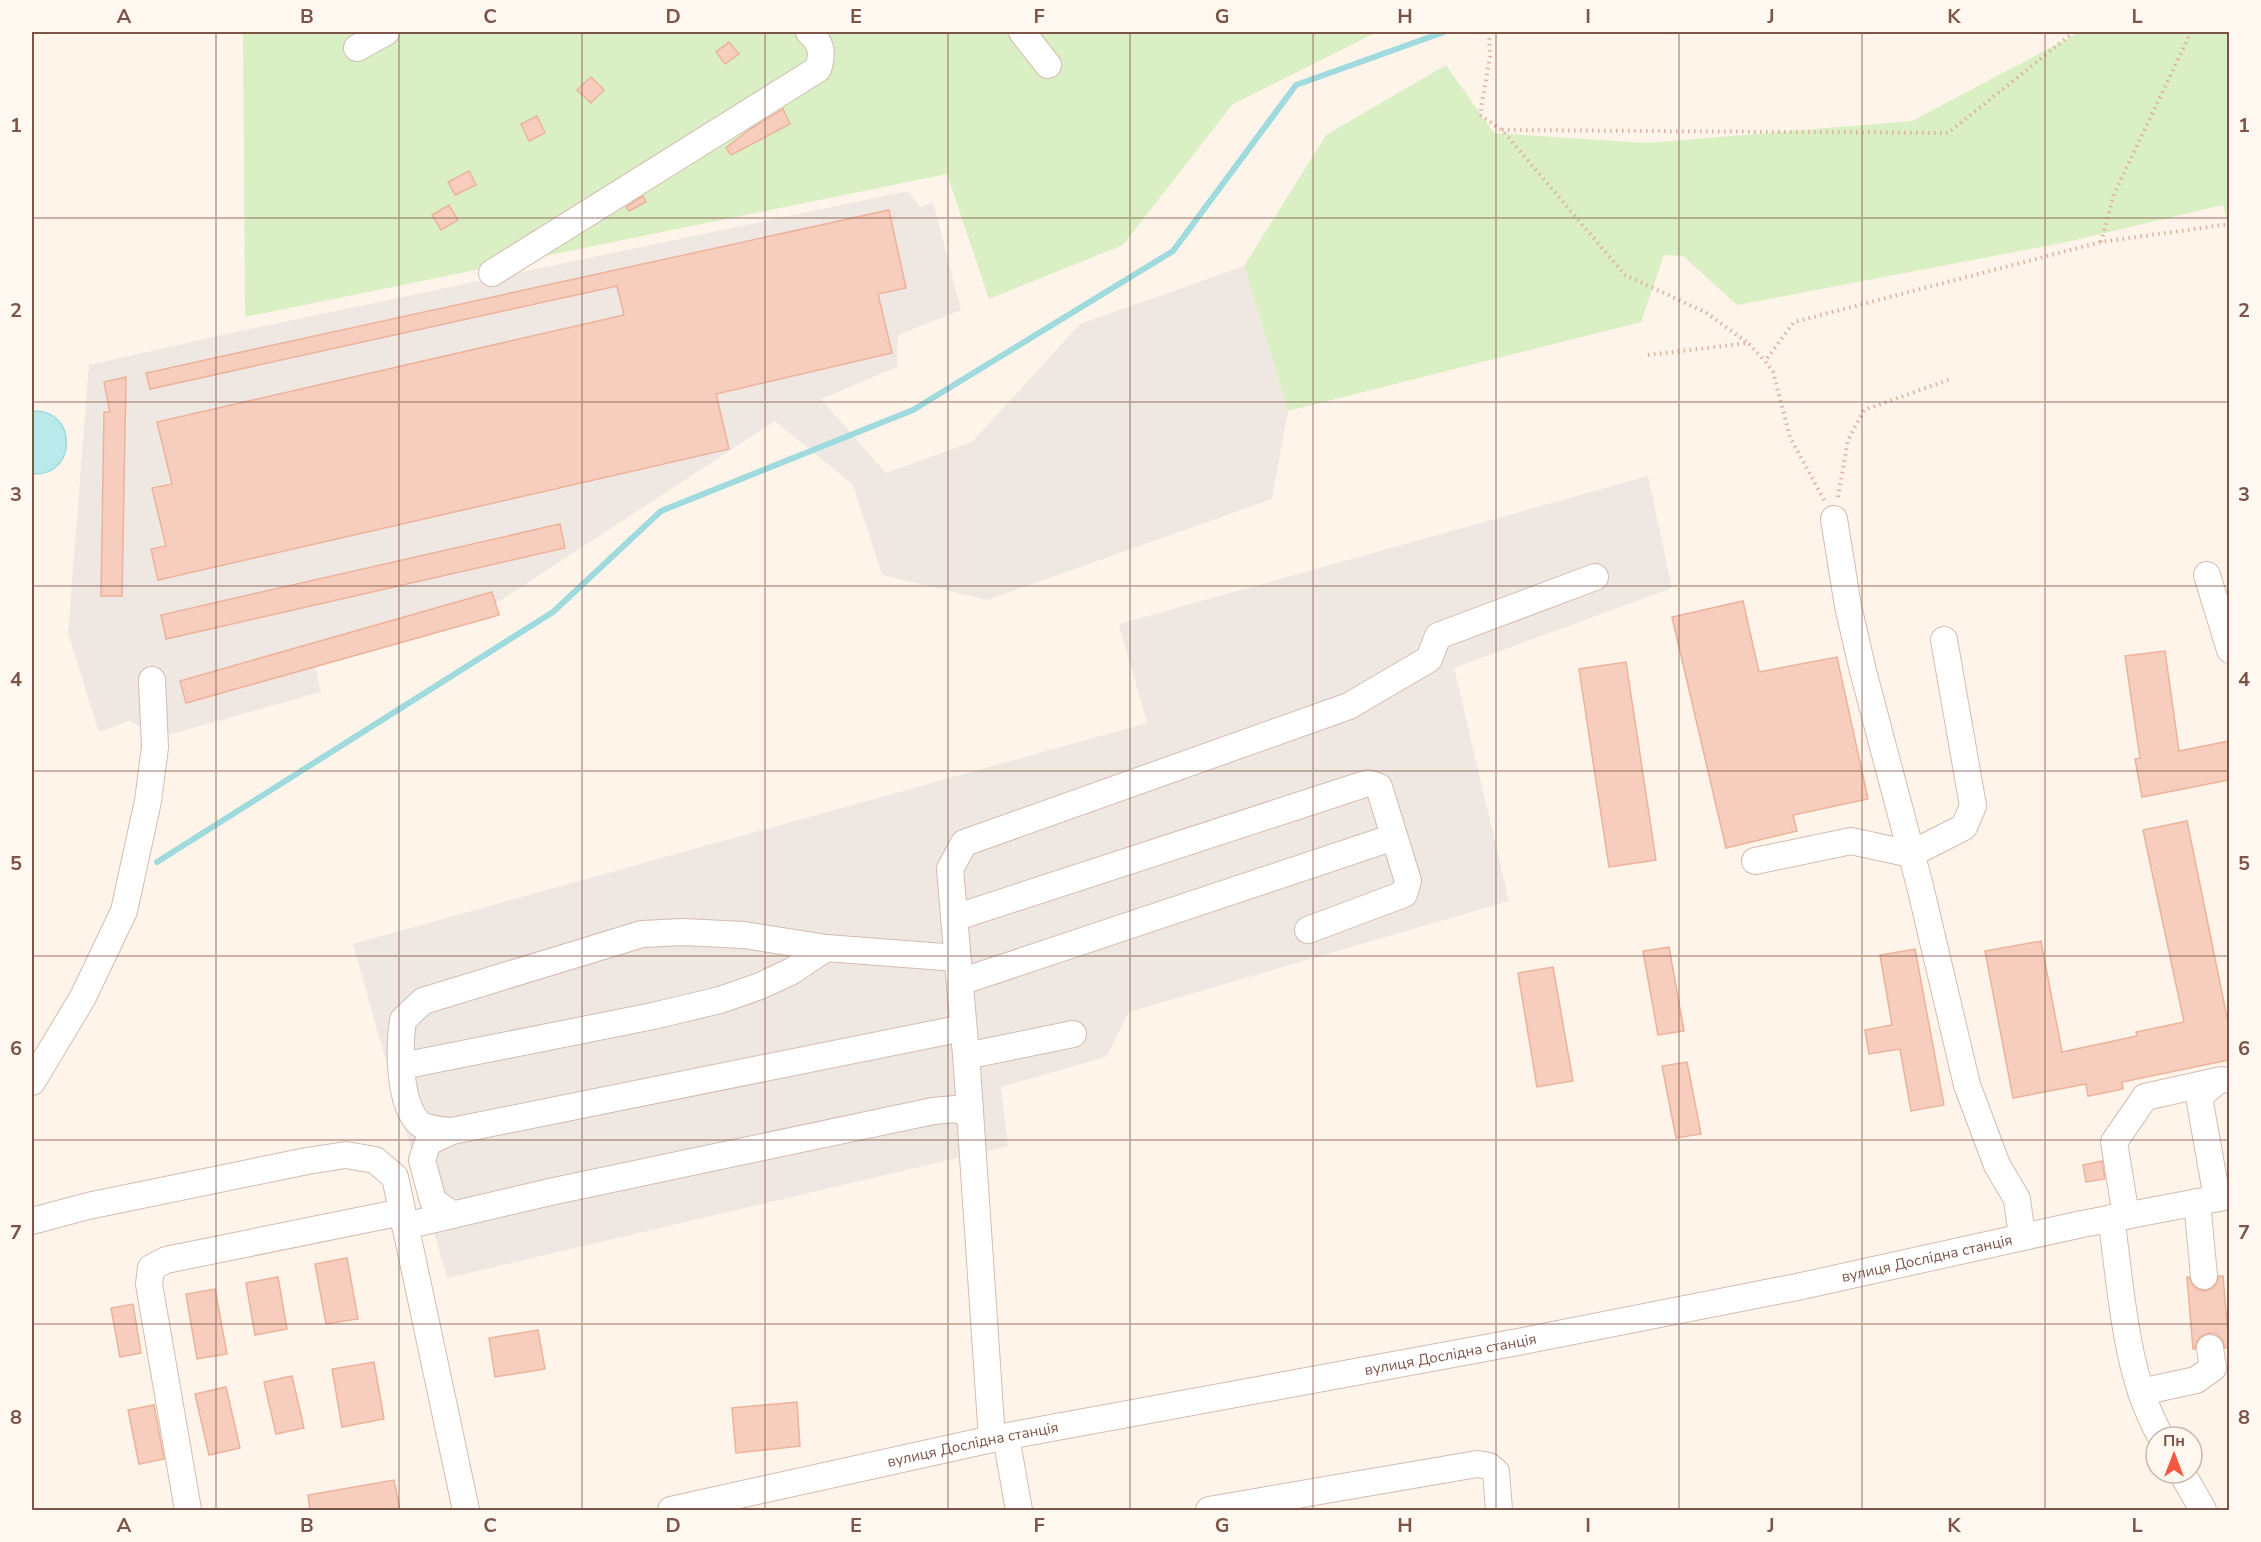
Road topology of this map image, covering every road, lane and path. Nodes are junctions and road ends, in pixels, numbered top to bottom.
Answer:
1 (386, 32) edge
2 (809, 32) edge
3 (1022, 32) edge
4 (1489, 32) edge
5 (2074, 32) edge
6 (2191, 32) edge
7 (357, 48) dead end
8 (1048, 65) dead end
9 (1502, 130) junction
10 (2229, 224) edge
11 (2101, 242) junction
12 (492, 273) dead end
13 (1748, 343) junction
14 (1648, 356) dead end
15 (1765, 360) junction
16 (1951, 379) dead end
17 (1834, 519) junction
18 (2207, 575) dead end
19 (1595, 577) dead end
20 (1944, 640) dead end
21 (2229, 650) edge
22 (153, 680) dead end
23 (1394, 837) junction
24 (1911, 854) junction
25 (1755, 861) dead end
26 (954, 918) junction
27 (1308, 930) dead end
28 (826, 948) junction
29 (958, 970) junction
30 (963, 1028) junction
31 (1073, 1034) dead end
32 (966, 1056) junction
33 (402, 1066) junction
34 (2223, 1080) edge
35 (32, 1082) edge
36 (970, 1114) junction
37 (452, 1131) junction
38 (2214, 1199) edge
39 (453, 1215) junction
40 (2119, 1217) junction
41 (404, 1219) junction
42 (32, 1221) edge
43 (2022, 1237) junction
44 (2204, 1276) dead end
45 (2210, 1348) dead end
46 (2141, 1392) junction
47 (2154, 1425) edge
48 (999, 1438) junction
49 (2189, 1485) edge
50 (188, 1510) edge
51 (466, 1510) edge
52 (670, 1510) edge
53 (1019, 1510) edge
54 (1209, 1510) edge
55 (1499, 1510) edge
56 (2203, 1510) edge

1 - 7 street
2 - 12 street
3 - 8 street
4 - 9 path
5 - 9 path
6 - 11 path
9 - 13 path
10 - 11 path
11 - 15 path
13 - 14 path
13 - 15 path
15 - 17 path
16 - 17 path
17 - 24 street
18 - 21 street
19 - 26 street
20 - 24 street
22 - 35 street
23 - 26 street
23 - 27 street
23 - 29 street
24 - 25 street
24 - 43 street
26 - 29 street
28 - 29 street
28 - 33 street
28 - 33 street
29 - 30 street
30 - 32 street
30 - 37 street
31 - 32 street
32 - 36 street
33 - 37 street
34 - 38 street
34 - 40 street
36 - 39 street
36 - 48 street
37 - 39 street
38 - 40 street, вулиця Дослідна станція
38 - 44 street
39 - 41 street
40 - 43 street, вулиця Дослідна станція
40 - 46 street
41 - 42 street
41 - 50 street
41 - 51 street
43 - 48 street, вулиця Дослідна станція
45 - 46 street
46 - 47 street
48 - 52 street, вулиця Дослідна станція
48 - 53 street
49 - 56 street
54 - 55 street

